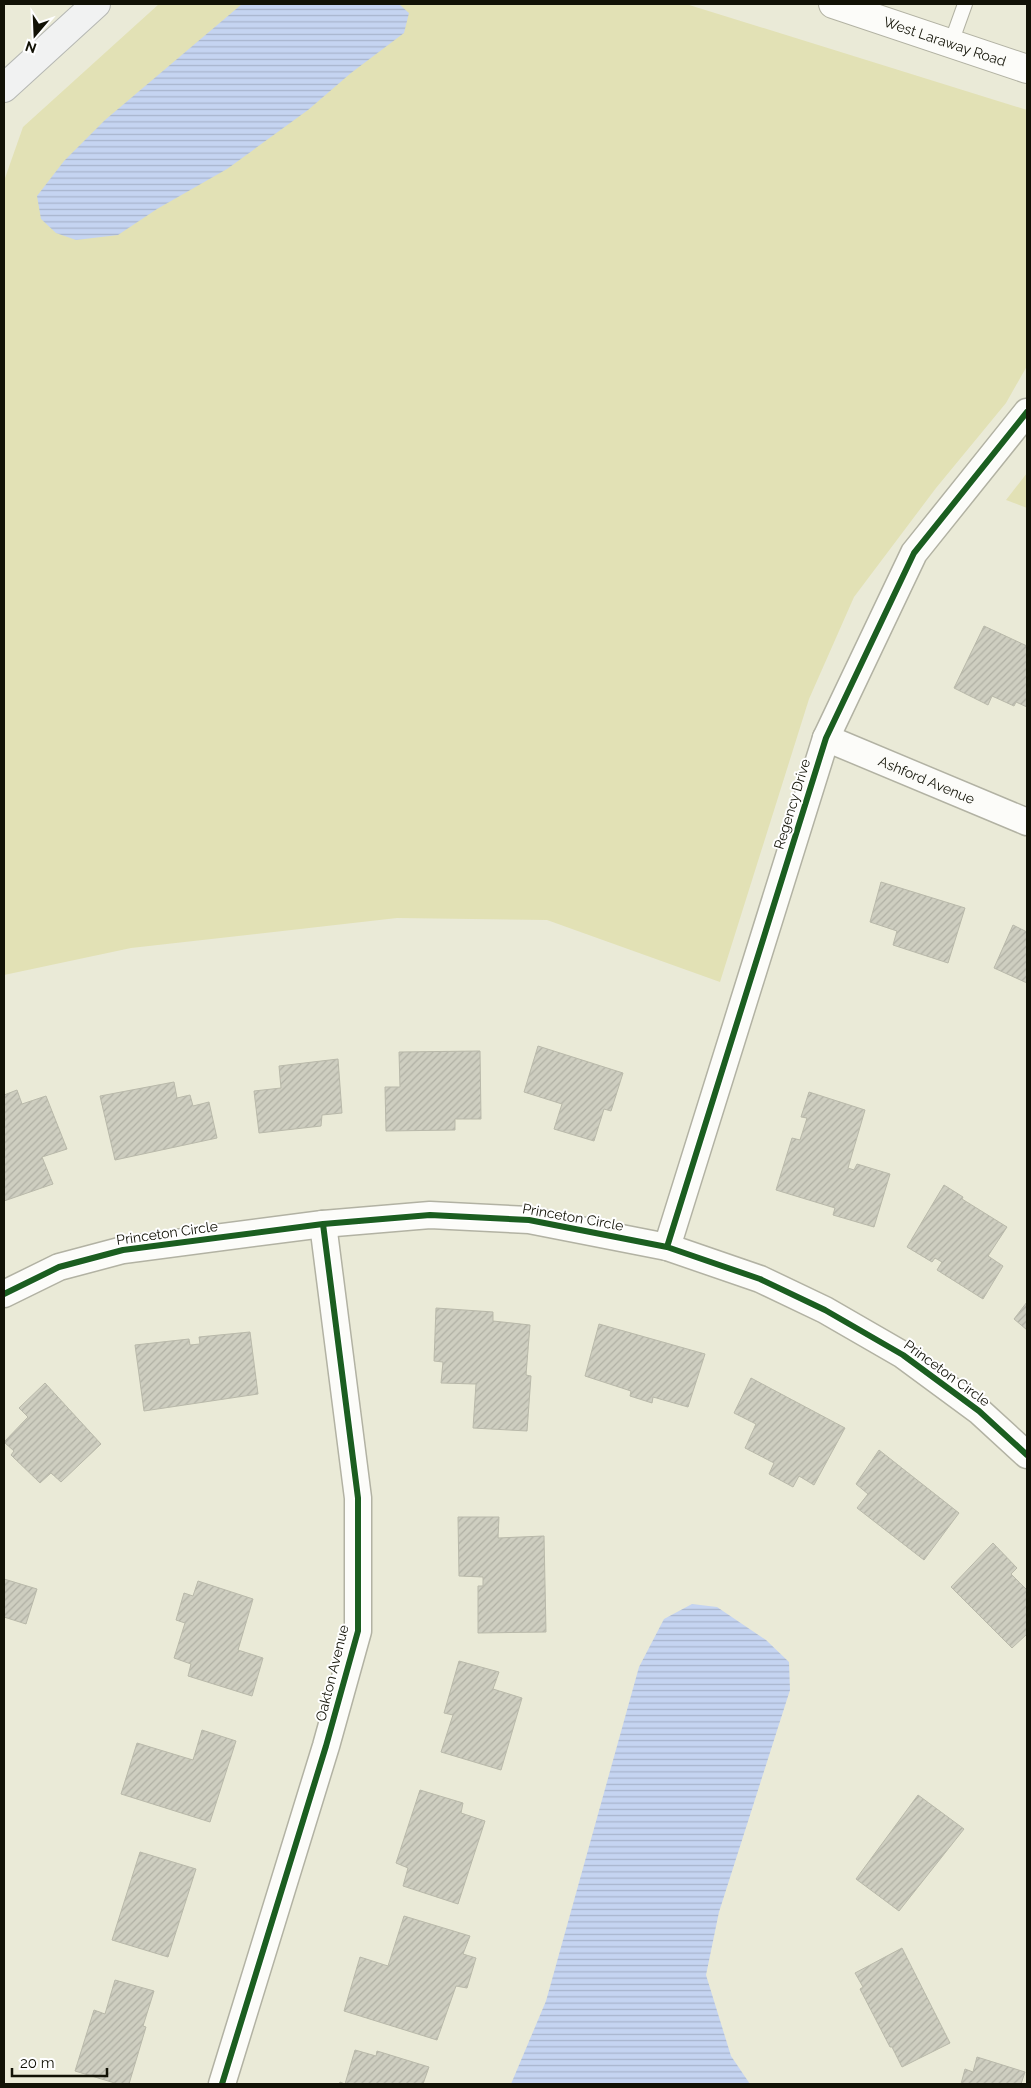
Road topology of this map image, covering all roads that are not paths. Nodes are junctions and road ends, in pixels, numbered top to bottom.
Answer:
1 (96, 4) edge
2 (833, 4) edge
3 (965, 4) edge
4 (951, 43) junction
5 (1027, 69) edge
6 (4, 88) edge
7 (1027, 412) edge
8 (826, 738) junction
9 (1027, 822) edge
10 (323, 1224) junction
11 (667, 1247) junction
12 (4, 1294) edge
13 (1027, 1455) edge
14 (222, 2084) edge

1 - 6 main road
2 - 4 main road, West Laraway Road
3 - 4 lane
4 - 5 main road, West Laraway Road
7 - 8 street, Regency Drive
8 - 9 street, Ashford Avenue
8 - 11 street, Regency Drive
10 - 11 street, Princeton Circle
10 - 12 street, Princeton Circle
10 - 14 street, Oakton Avenue
11 - 13 street, Princeton Circle

